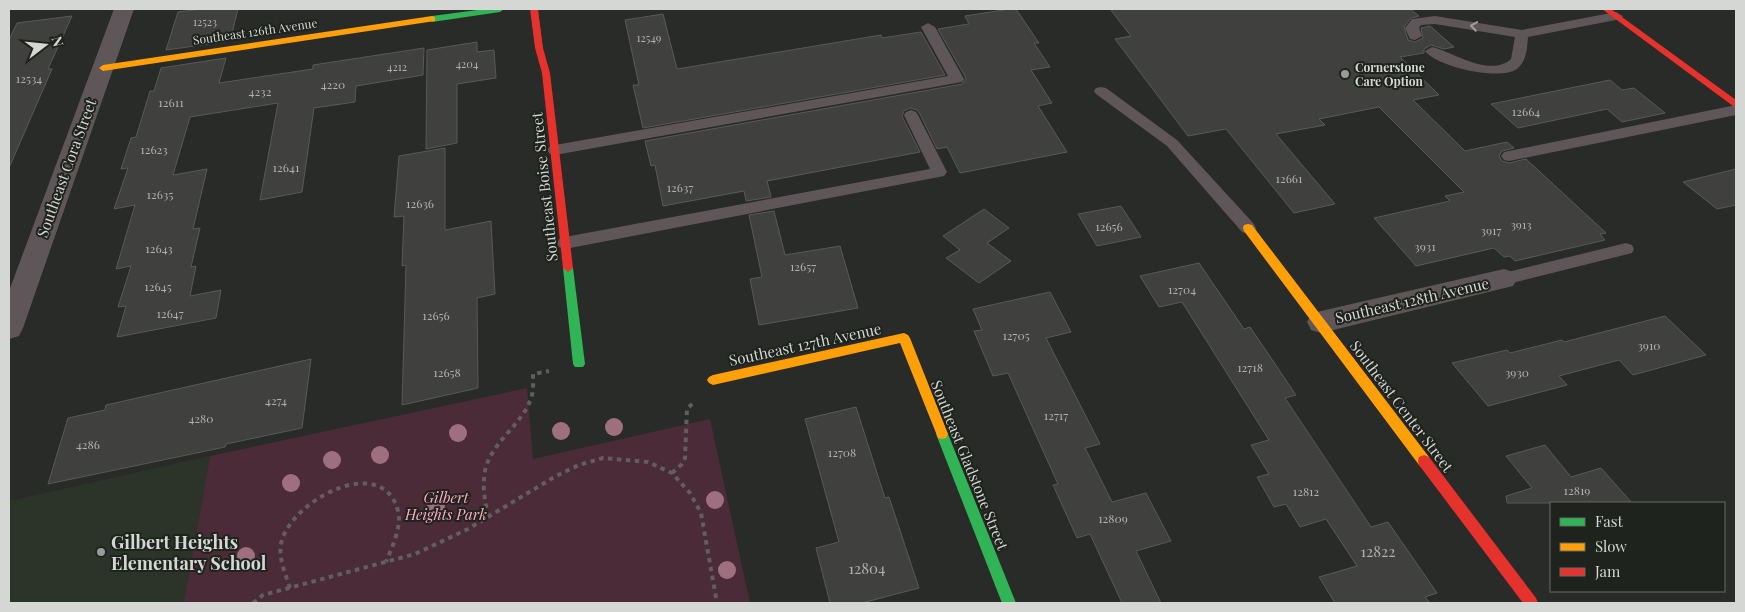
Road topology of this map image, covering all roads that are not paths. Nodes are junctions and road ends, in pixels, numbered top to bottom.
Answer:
1 (124, 9) edge
2 (500, 9) edge
3 (534, 9) edge
4 (1611, 12) edge
5 (928, 26) dead end
6 (1522, 34) junction
7 (1415, 36) dead end
8 (1432, 51) dead end
9 (102, 68) junction
10 (1101, 91) dead end
11 (1736, 104) edge
12 (1736, 110) edge
13 (911, 115) dead end
14 (554, 150) junction
15 (1510, 156) dead end
16 (1248, 228) joint
17 (565, 243) junction
18 (1626, 249) dead end
19 (1504, 278) joint
20 (1320, 322) junction
21 (9, 328) edge
22 (904, 338) joint
23 (579, 364) road end
24 (713, 380) road end
25 (1009, 603) edge
26 (1531, 603) edge

1 - 9 street, Southeast Cora Street
2 - 9 street, Southeast 126th Avenue
3 - 14 street, Southeast Boise Street
4 - 6 lane
4 - 11 street
5 - 14 lane
6 -> 7 lane
6 - 8 lane
9 - 21 street, Southeast Cora Street
10 - 16 lane
12 - 15 lane
13 - 17 lane
14 - 17 street, Southeast Boise Street
16 - 20 street, Southeast Center Street
17 - 23 street, Southeast Boise Street
18 - 19 lane
19 - 20 street, Southeast 128th Avenue
20 - 26 street, Southeast Center Street
22 - 24 street, Southeast 127th Avenue
22 - 25 street, Southeast Gladstone Street

